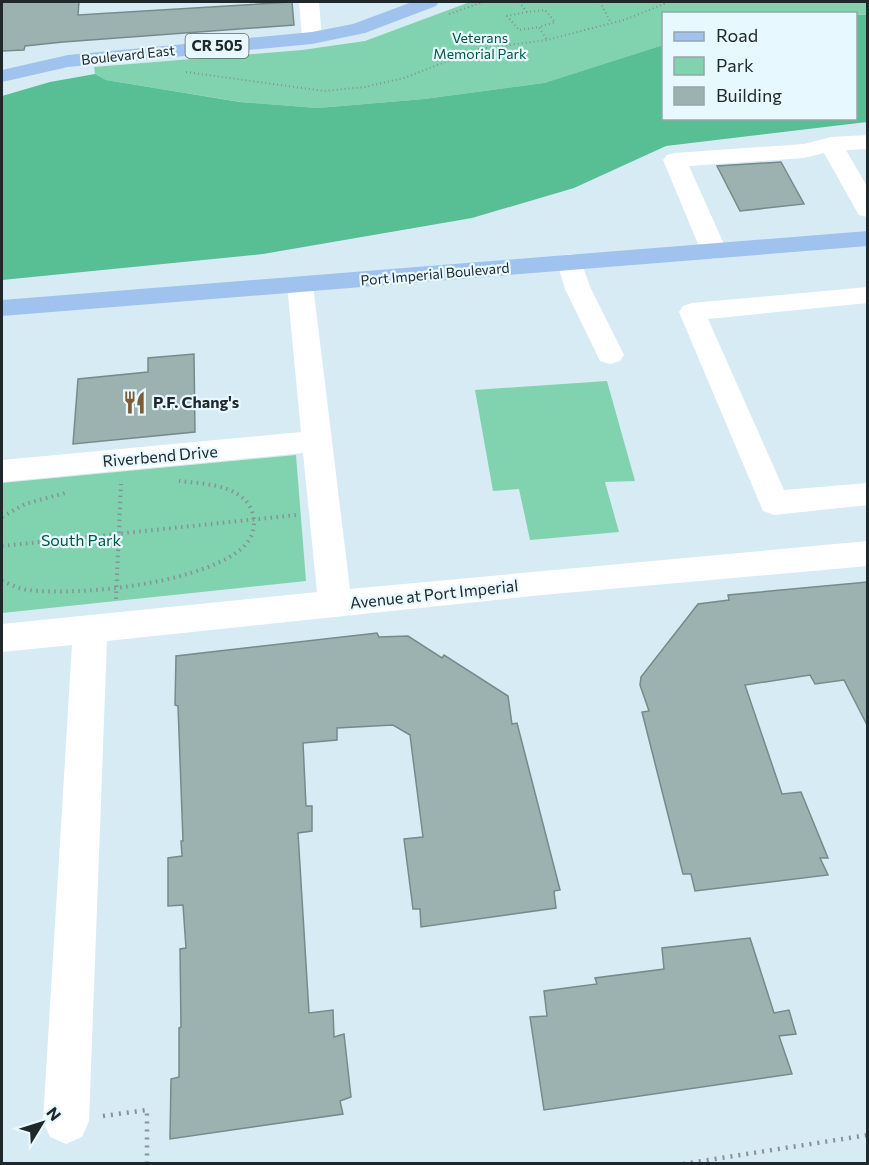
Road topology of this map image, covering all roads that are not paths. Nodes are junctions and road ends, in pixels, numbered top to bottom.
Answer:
1 (309, 2) edge
2 (435, 10) edge
3 (312, 38) junction
4 (2, 76) edge
5 (867, 142) edge
6 (831, 144) junction
7 (858, 177) edge
8 (867, 210) edge
9 (867, 238) edge
10 (714, 251) junction
11 (570, 262) junction
12 (300, 285) junction
13 (867, 295) edge
14 (2, 309) edge
15 (610, 355) dead end
16 (318, 441) junction
17 (2, 471) edge
18 (867, 494) edge
19 (867, 553) edge
20 (335, 605) junction
21 (103, 627) junction
22 (2, 638) edge
23 (66, 1121) road end

1 - 3 street
2 - 3 main road, Boulevard East / CR 505
3 - 4 main road, Boulevard East / CR 505
5 - 6 street
6 - 7 street
6 - 10 street
7 - 8 street
9 - 10 main road, Port Imperial Boulevard
10 - 11 main road, Port Imperial Boulevard
11 - 12 main road, Port Imperial Boulevard
11 - 15 street
12 - 14 main road, Port Imperial Boulevard
12 - 16 street
13 - 18 street
16 - 17 street, Riverbend Drive
16 - 20 street
19 - 20 street, Avenue at Port Imperial
20 - 21 street, Avenue at Port Imperial
21 - 22 street, Avenue at Port Imperial
21 - 23 street

